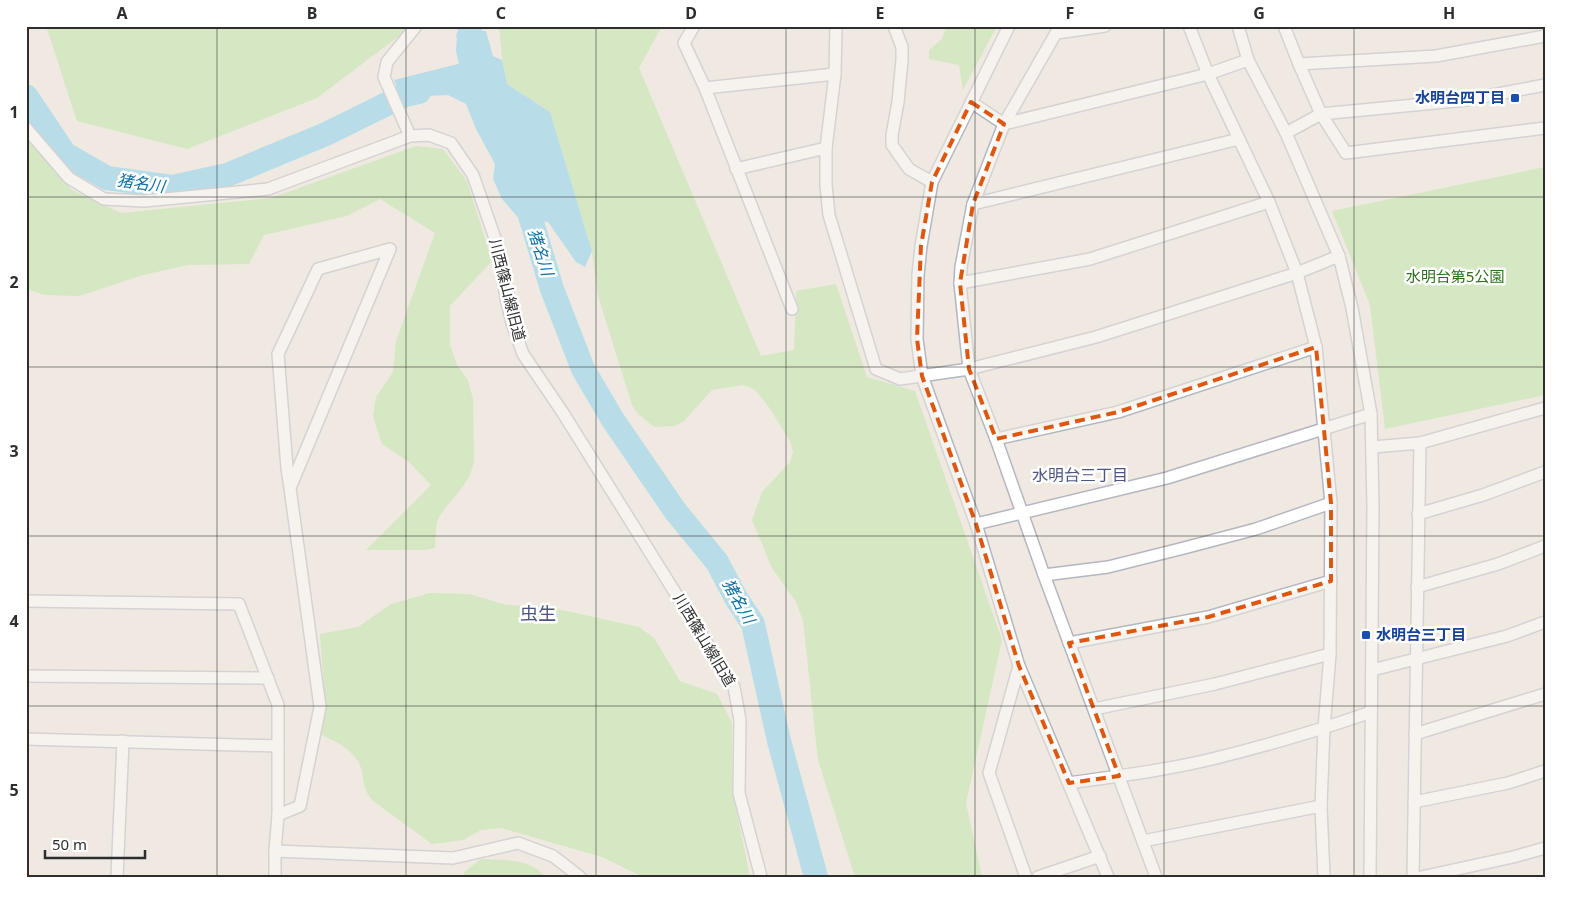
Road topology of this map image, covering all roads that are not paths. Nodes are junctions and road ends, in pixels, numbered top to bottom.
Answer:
1 (416, 26) edge
2 (694, 26) edge
3 (836, 26) edge
4 (894, 26) edge
5 (1009, 26) edge
6 (1105, 26) edge
7 (1189, 26) edge
8 (1238, 26) edge
9 (1284, 26) edge
10 (1058, 29) edge
11 (1545, 36) edge
12 (1248, 60) junction
13 (1298, 64) junction
14 (835, 74) junction
15 (1208, 74) junction
16 (1545, 85) edge
17 (705, 88) junction
18 (971, 102) junction
19 (1321, 114) junction
20 (1004, 124) junction
21 (26, 128) edge
22 (1545, 128) edge
23 (408, 130) junction
24 (1286, 133) junction
25 (1239, 139) junction
26 (826, 148) junction
27 (736, 169) junction
28 (932, 182) junction
29 (1269, 202) junction
30 (973, 204) junction
31 (1339, 256) junction
32 (1297, 273) junction
33 (960, 283) junction
34 (792, 309) dead end
35 (1316, 347) junction
36 (969, 368) junction
37 (922, 376) junction
38 (1545, 408) edge
39 (1371, 414) junction
40 (1325, 429) junction
41 (996, 439) junction
42 (1420, 443) junction
43 (1372, 447) junction
44 (1545, 472) edge
45 (290, 488) junction
46 (1331, 503) junction
47 (1022, 513) junction
48 (1418, 514) junction
49 (976, 524) junction
50 (1545, 546) edge
51 (1044, 575) junction
52 (1331, 581) junction
53 (1417, 587) junction
54 (26, 601) edge
55 (1545, 622) edge
56 (1069, 643) junction
57 (1330, 654) junction
58 (1416, 659) junction
59 (1019, 666) junction
60 (1372, 670) junction
61 (26, 676) edge
62 (268, 678) junction
63 (1545, 694) edge
64 (1094, 709) junction
65 (1371, 712) junction
66 (1324, 728) junction
67 (1415, 734) junction
68 (26, 739) edge
69 (123, 741) junction
70 (278, 746) junction
71 (1545, 771) edge
72 (1119, 776) junction
73 (1069, 783) junction
74 (1414, 802) junction
75 (1321, 806) junction
76 (278, 815) junction
77 (1143, 841) junction
78 (1545, 848) edge
79 (275, 851) junction
80 (1100, 856) junction
81 (117, 877) edge
82 (275, 877) edge
83 (580, 877) edge
84 (761, 877) edge
85 (1026, 877) edge
86 (1038, 877) edge
87 (1108, 877) edge
88 (1156, 877) edge
89 (1324, 877) edge
90 (1370, 877) edge
91 (1413, 877) edge
92 (1421, 877) edge

1 - 23 street
2 - 17 street
3 - 14 street
4 - 28 street
5 - 18 street
6 - 10 street
7 - 15 street
8 - 12 street
9 - 13 street
10 - 20 street
11 - 13 street
12 - 15 street
12 - 24 street
13 - 19 street
14 - 17 street
14 - 26 street
15 - 20 street
15 - 25 street
16 - 19 street
17 - 27 street
18 - 20 street
18 - 28 street
19 - 22 street
19 - 24 street
20 - 30 street
21 - 23 street, 川西篠山線旧道
23 - 84 street, 川西篠山線旧道
24 - 31 street
25 - 29 street
25 - 30 street
26 - 27 street
26 - 37 street
27 - 34 street
28 - 37 street
29 - 32 street
29 - 33 street
30 - 33 street
31 - 32 street
31 - 39 street
32 - 35 street
32 - 36 street
33 - 36 street
35 - 40 street
35 - 41 street
36 - 37 street
36 - 41 street
37 - 49 street
38 - 42 street
39 - 40 street
39 - 43 street
40 - 46 street
40 - 47 street
41 - 47 street
42 - 43 street
42 - 48 street
43 - 60 street
44 - 48 street
45 - 45 street
45 - 76 street
46 - 51 street
46 - 52 street
47 - 49 street
47 - 51 street
48 - 53 street
49 - 59 street
50 - 53 street
51 - 56 street
52 - 56 street
52 - 57 street
53 - 58 street
54 - 62 street
55 - 58 street
56 - 64 street
57 - 64 street
57 - 66 street
58 - 60 street
58 - 67 street
59 - 73 street
59 - 85 street
60 - 65 street
61 - 62 street
62 - 70 street
63 - 67 street
64 - 72 street
65 - 66 street
65 - 90 street
66 - 72 street
66 - 75 street
67 - 74 street
68 - 69 street
69 - 70 street
69 - 81 street
70 - 76 street
71 - 74 street
72 - 73 street
72 - 77 street
73 - 80 street
74 - 91 street
75 - 77 street
75 - 89 street
76 - 79 street
77 - 88 street
78 - 92 street
79 - 82 street
79 - 83 street
80 - 86 street
80 - 87 street

